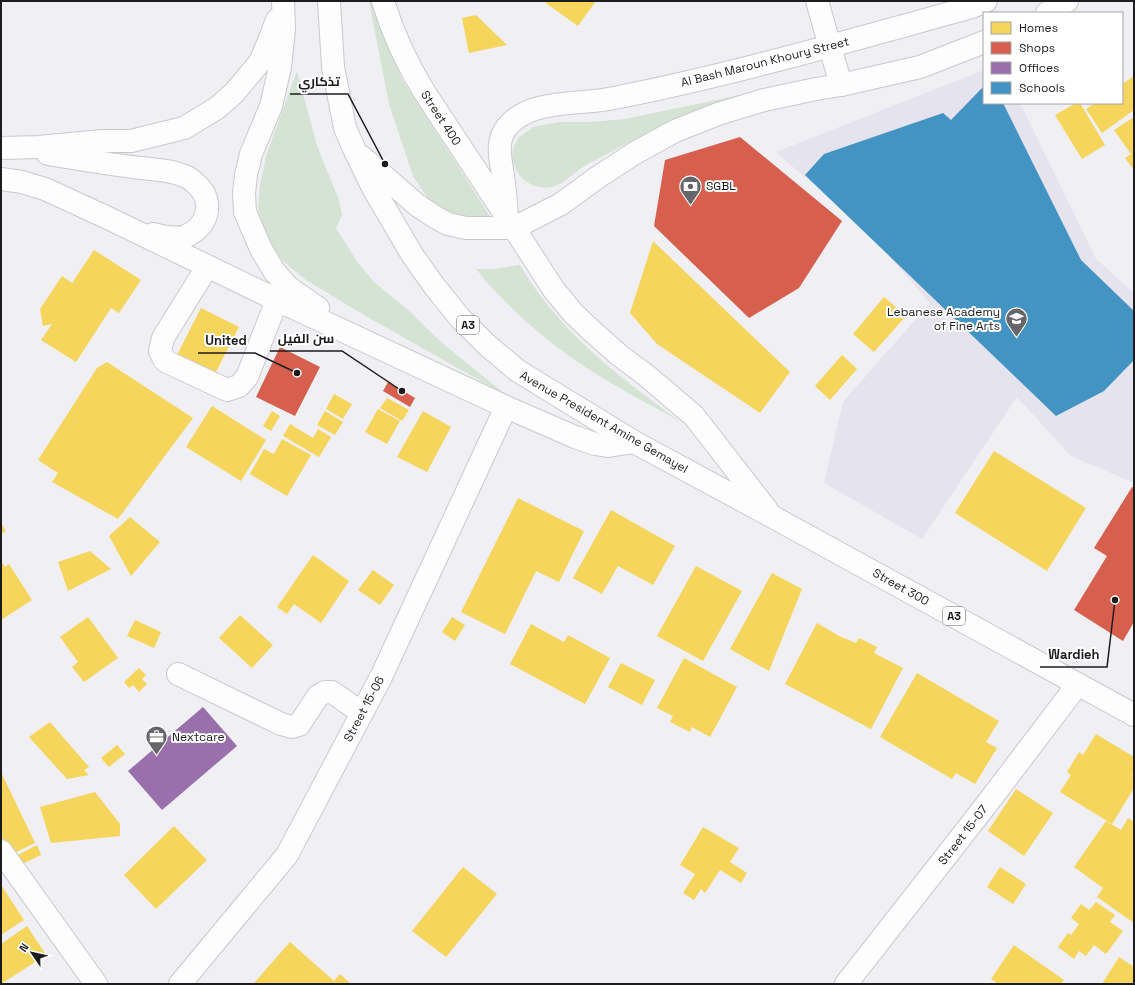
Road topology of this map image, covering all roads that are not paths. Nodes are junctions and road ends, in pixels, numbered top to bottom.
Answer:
1 (282, 1) edge
2 (329, 1) edge
3 (383, 1) edge
4 (817, 1) edge
5 (986, 1) edge
6 (1067, 1) edge
7 (1049, 12) edge
8 (983, 42) edge
9 (830, 46) junction
10 (841, 85) junction
11 (3, 148) edge
12 (355, 151) junction
13 (1, 179) edge
14 (510, 223) junction
15 (128, 228) junction
16 (207, 267) junction
17 (277, 300) junction
18 (381, 349) junction
19 (506, 407) junction
20 (634, 442) junction
21 (773, 517) junction
22 (178, 674) dead end
23 (1078, 684) junction
24 (362, 714) junction
25 (1134, 715) edge
26 (1, 851) edge
27 (96, 984) edge
28 (180, 984) edge
29 (846, 984) edge

1 - 11 main road
1 - 18 main road
2 - 12 main road, Avenue President Amine Gemayel / A3
3 - 14 main road, Street 400
4 - 9 main road
5 - 9 main road, Al Bash Maroun Khoury Street
6 - 7 main road
8 - 10 main road
9 - 10 main road
9 - 14 main road, Al Bash Maroun Khoury Street
10 - 14 main road
11 - 15 main road
12 - 14 main road
12 - 20 main road, Avenue President Amine Gemayel / A3
13 - 15 main road
14 - 21 main road, Street 400
15 - 16 main road
16 - 17 main road
16 - 17 main road
17 - 18 main road
18 - 19 main road
19 - 20 main road
19 - 24 main road, Street 15-06
20 - 21 main road, Avenue President Amine Gemayel / A3
21 - 23 main road, Street 300 / A3
22 - 24 main road
23 - 25 main road, Street 300 / A3
23 - 29 main road, Street 15-07
24 - 28 main road, Street 15-06
26 - 27 main road

